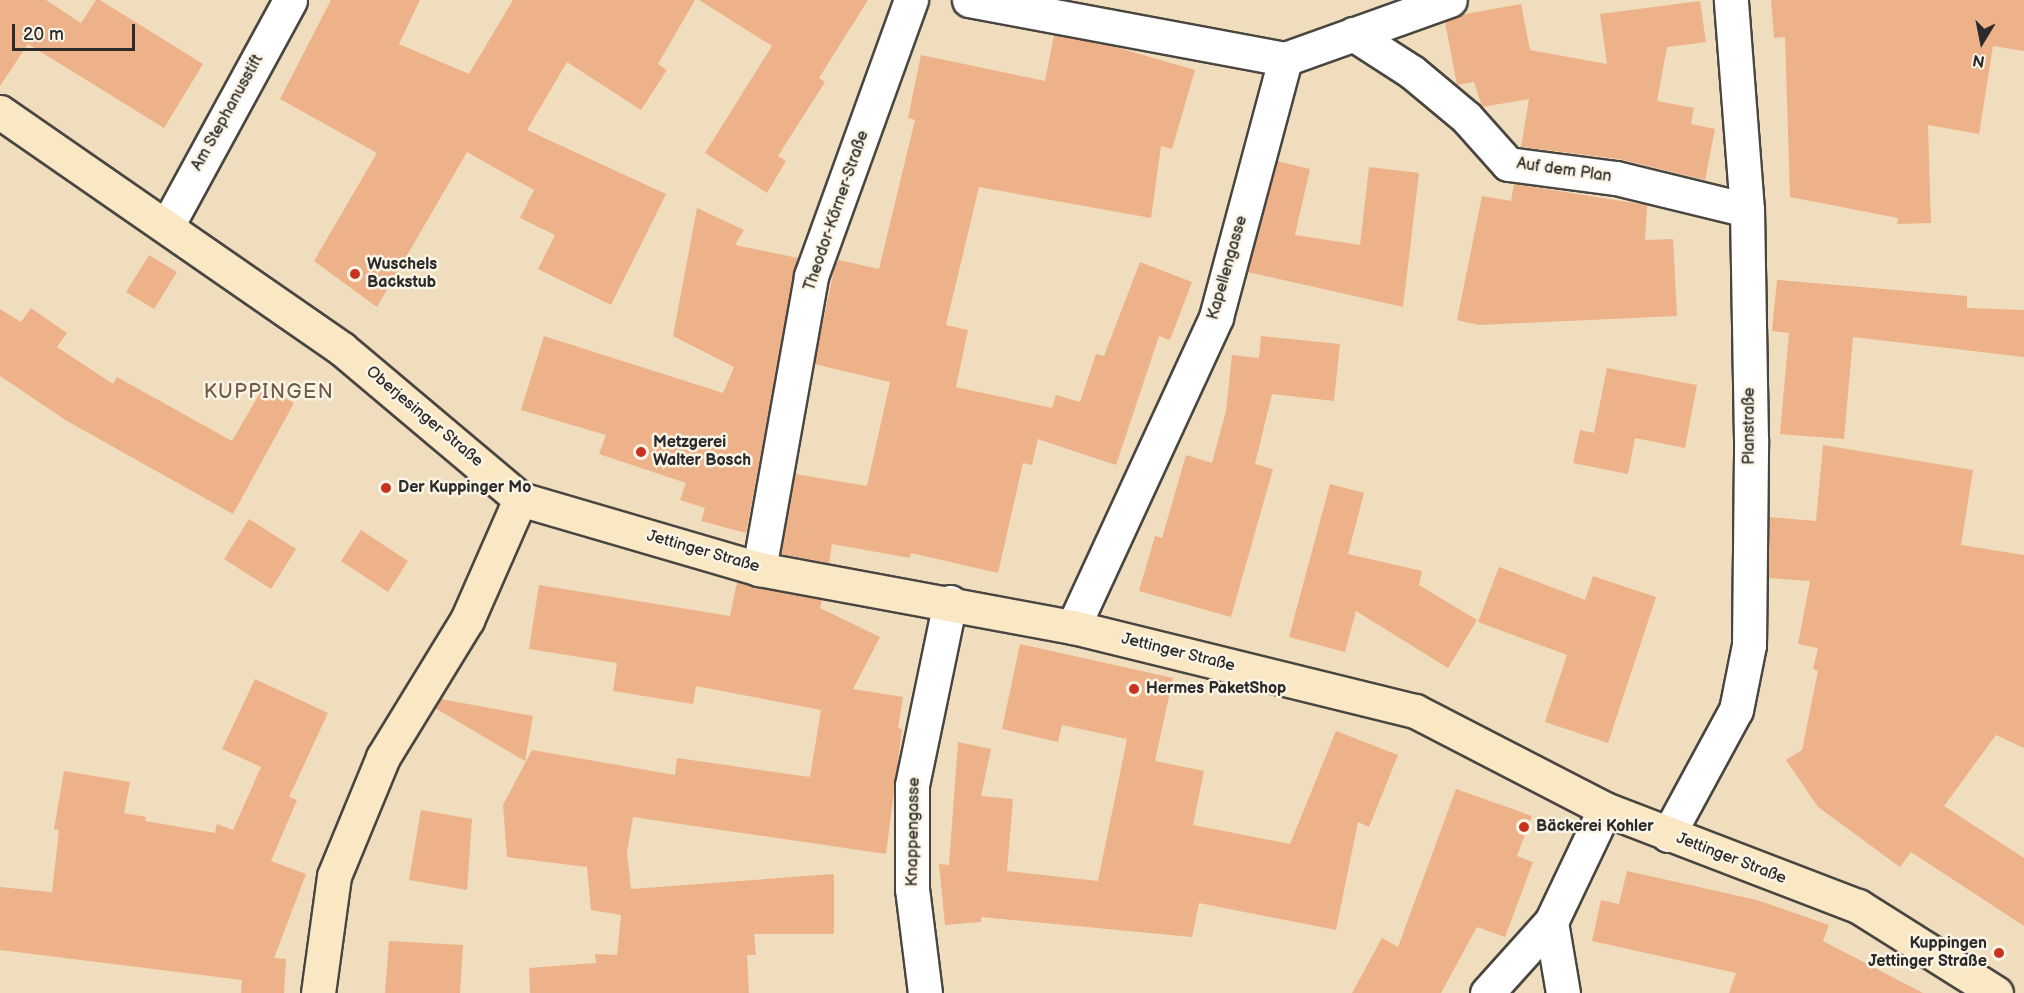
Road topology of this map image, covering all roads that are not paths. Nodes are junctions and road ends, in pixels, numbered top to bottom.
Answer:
1 (290, 0) edge
2 (911, 0) edge
3 (969, 0) edge
4 (1450, 0) edge
5 (1731, 0) edge
6 (1353, 34) junction
7 (1285, 59) junction
8 (0, 112) edge
9 (1747, 210) junction
10 (167, 226) junction
11 (520, 499) junction
12 (759, 569) junction
13 (950, 602) junction
14 (1073, 627) junction
15 (1605, 809) junction
16 (1668, 835) junction
17 (1551, 922) junction
18 (318, 993) edge
19 (926, 993) edge
20 (1487, 993) edge
21 (1563, 993) edge
22 (1996, 993) edge

1 - 10 street, Am Stephanusstift
2 - 12 street, Theodor-Körner-Straße
3 - 7 street
4 - 6 street
5 - 9 street, Planstraße
6 - 7 street
6 - 9 street, Auf dem Plan
7 - 14 street, Kapellengasse
8 - 10 main road, Oberjesinger Straße
9 - 16 street, Planstraße
10 - 11 main road, Oberjesinger Straße
11 - 12 main road, Jettinger Straße
11 - 18 main road
12 - 13 main road, Jettinger Straße
13 - 14 main road, Jettinger Straße
13 - 19 street, Knappengasse
14 - 15 main road, Jettinger Straße
15 - 16 main road, Jettinger Straße
15 - 17 street
16 - 22 main road, Jettinger Straße
17 - 20 street
17 - 21 street

